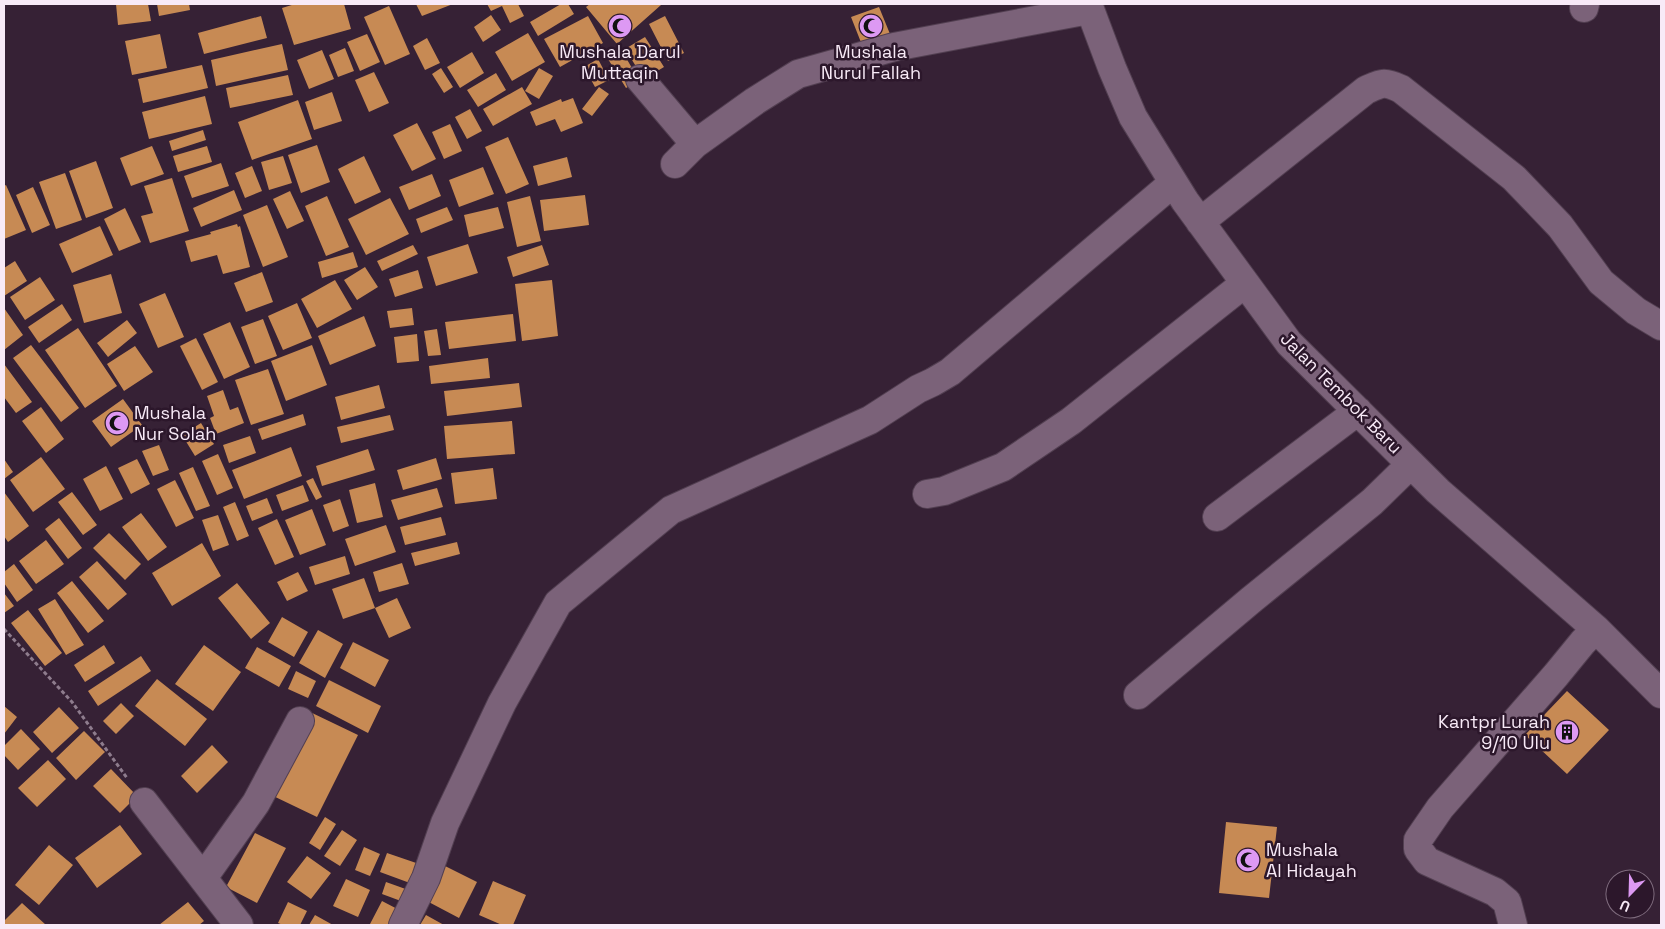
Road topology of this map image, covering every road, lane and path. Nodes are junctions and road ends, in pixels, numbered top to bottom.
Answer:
1 (1089, 7) edge
2 (640, 78) dead end
3 (695, 144) junction
4 (675, 164) dead end
5 (1173, 183) junction
6 (1200, 222) junction
7 (1244, 284) junction
8 (1661, 326) edge
9 (1358, 412) junction
10 (1404, 472) junction
11 (927, 494) dead end
12 (1217, 517) dead end
13 (4, 629) edge
14 (1590, 635) junction
15 (1661, 694) edge
16 (1138, 695) dead end
17 (300, 721) dead end
18 (144, 802) joint
19 (203, 878) junction
20 (239, 925) edge
21 (403, 925) edge
22 (1513, 925) edge

1 - 3 street
1 - 5 street, Jalan Tembok Baru
2 - 3 street
3 - 4 street
5 - 6 street, Jalan Tembok Baru
5 - 21 street
6 - 7 street, Jalan Tembok Baru
6 - 8 street
7 - 9 street, Jalan Tembok Baru
7 - 11 street
9 - 10 street, Jalan Tembok Baru
9 - 12 street
10 - 14 street, Jalan Tembok Baru
10 - 16 street
13 - 18 path
14 - 15 street, Jalan Tembok Baru
14 - 22 street
17 - 19 street
18 - 19 street
19 - 20 street

